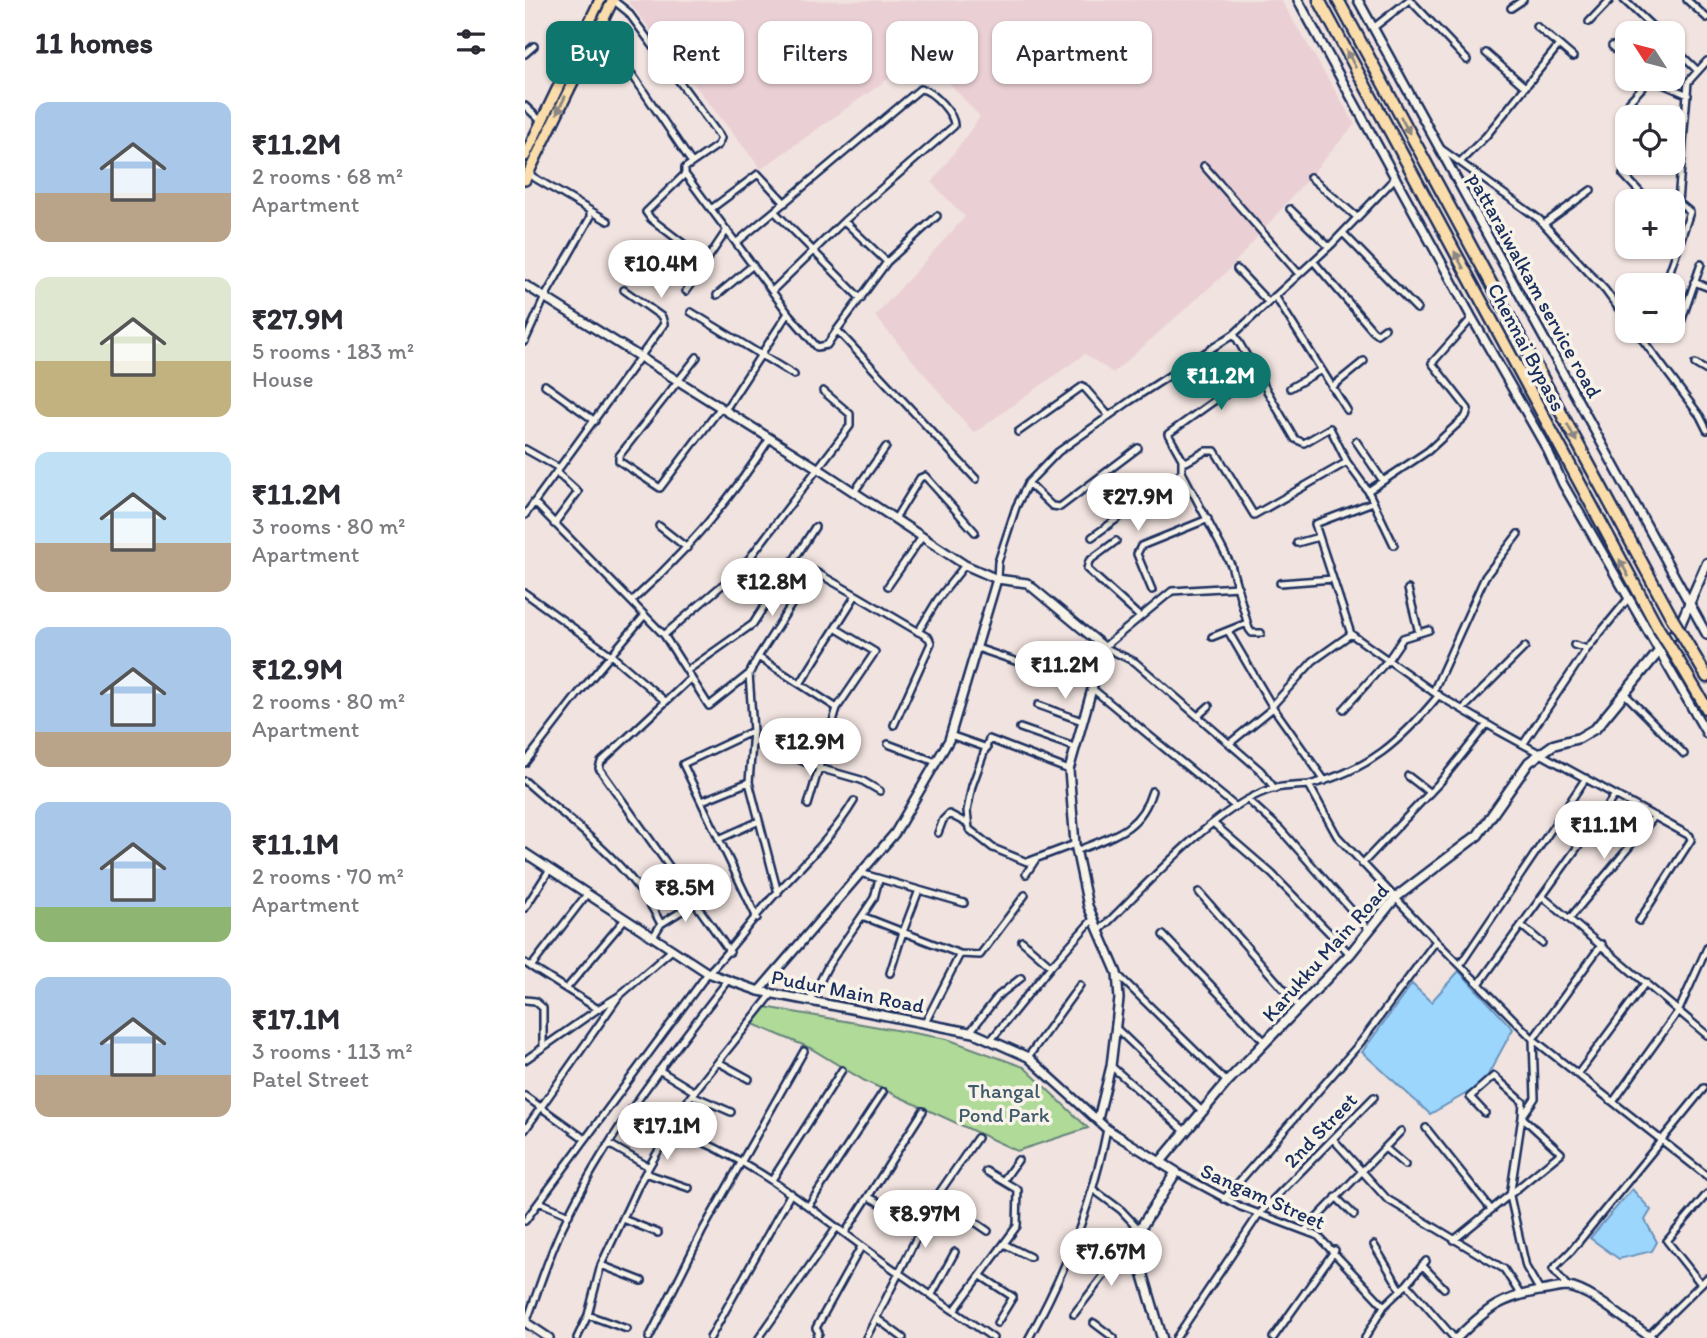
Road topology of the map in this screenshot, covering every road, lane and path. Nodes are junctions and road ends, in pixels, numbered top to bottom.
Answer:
1 (600, 0) edge
2 (613, 0) edge
3 (1298, 0) edge
4 (1319, 0) edge
5 (1338, 0) edge
6 (1358, 0) edge
7 (1409, 0) edge
8 (1523, 0) edge
9 (1610, 0) edge
10 (1624, 0) edge
11 (1687, 0) edge
12 (1511, 8) dead end
13 (1707, 18) edge
14 (602, 21) edge
15 (1646, 21) edge
16 (1589, 22) dead end
17 (1536, 26) dead end
18 (1373, 28) junction
19 (1559, 45) junction
20 (534, 46) dead end
21 (1612, 46) dead end
22 (1615, 49) edge
23 (1486, 53) dead end
24 (525, 54) edge
25 (1573, 57) dead end
26 (1685, 59) edge
27 (1467, 60) dead end
28 (1707, 61) edge
29 (1698, 71) junction
30 (634, 78) edge
31 (571, 84) edge
32 (1524, 86) junction
33 (1639, 91) edge
34 (1680, 91) edge
35 (1688, 94) junction
36 (1627, 104) dead end
37 (525, 106) edge
38 (541, 121) junction
39 (549, 129) junction
40 (1439, 147) junction
41 (525, 156) edge
42 (1460, 162) junction
43 (692, 163) junction
44 (1204, 166) dead end
45 (685, 174) junction
46 (1624, 175) edge
47 (526, 177) edge
48 (1310, 177) dead end
49 (1396, 177) junction
50 (1637, 189) edge
51 (1679, 189) edge
52 (1591, 190) dead end
53 (785, 203) junction
54 (1685, 208) edge
55 (711, 209) junction
56 (1290, 209) dead end
57 (590, 212) junction
58 (775, 212) junction
59 (937, 216) dead end
60 (1358, 218) junction
61 (608, 221) dead end
62 (844, 221) junction
63 (1544, 224) junction
64 (1685, 227) edge
65 (727, 230) junction
66 (1343, 233) junction
67 (736, 243) junction
68 (1329, 247) junction
69 (812, 250) junction
70 (706, 261) junction
71 (887, 262) junction
72 (1314, 262) junction
73 (1701, 264) dead end
74 (753, 265) junction
75 (1237, 269) dead end
76 (1299, 274) junction
77 (1694, 282) junction
78 (525, 285) edge
79 (1707, 287) edge
80 (624, 290) dead end
81 (687, 291) dead end
82 (772, 291) junction
83 (717, 295) dead end
84 (1275, 296) junction
85 (545, 297) junction
86 (861, 299) junction
87 (1268, 302) junction
88 (1615, 306) edge
89 (1417, 309) dead end
90 (1685, 310) edge
91 (691, 313) dead end
92 (788, 313) junction
93 (1472, 318) junction
94 (1385, 328) dead end
95 (837, 330) junction
96 (1234, 334) junction
97 (525, 341) edge
98 (1647, 343) edge
99 (761, 353) junction
100 (641, 357) junction
101 (697, 357) dead end
102 (1364, 361) dead end
103 (1695, 365) dead end
104 (1321, 370) junction
105 (1707, 371) edge
106 (794, 374) dead end
107 (1259, 376) junction
108 (680, 381) junction
109 (545, 385) dead end
110 (1332, 387) junction
111 (1290, 388) dead end
112 (823, 391) dead end
113 (723, 408) junction
114 (1347, 410) dead end
115 (1109, 416) junction
116 (595, 421) junction
117 (1707, 429) edge
118 (1018, 432) dead end
119 (770, 438) junction
120 (1356, 442) dead end
121 (885, 447) dead end
122 (1138, 448) dead end
123 (525, 449) edge
124 (1182, 459) junction
125 (1347, 462) junction
126 (820, 469) junction
127 (558, 470) junction
128 (1182, 472) junction
129 (976, 479) dead end
130 (1383, 481) junction
131 (1028, 483) junction
132 (1368, 491) junction
133 (854, 492) junction
134 (534, 502) junction
135 (1373, 502) junction
136 (525, 515) edge
137 (895, 519) junction
138 (1208, 519) junction
139 (554, 524) junction
140 (659, 526) dead end
141 (815, 527) dead end
142 (975, 532) dead end
143 (1518, 534) dead end
144 (922, 537) junction
145 (1092, 537) dead end
146 (1319, 537) junction
147 (1116, 541) dead end
148 (1297, 544) dead end
149 (1394, 545) dead end
150 (687, 548) junction
151 (1707, 563) edge
152 (965, 565) junction
153 (785, 573) junction
154 (997, 579) junction
155 (1333, 579) junction
156 (1280, 583) dead end
157 (804, 585) junction
158 (888, 586) dead end
159 (1238, 587) junction
160 (1408, 589) dead end
161 (1152, 590) dead end
162 (525, 593) edge
163 (856, 595) junction
164 (1627, 599) junction
165 (632, 601) junction
166 (1689, 602) junction
167 (644, 616) junction
168 (1140, 617) junction
169 (1247, 624) junction
170 (837, 629) junction
171 (1429, 629) dead end
172 (1228, 631) junction
173 (918, 632) junction
174 (1261, 633) dead end
175 (1419, 633) junction
176 (1351, 634) junction
177 (664, 635) junction
178 (1707, 635) edge
179 (1212, 637) dead end
180 (1574, 645) dead end
181 (1104, 647) junction
182 (1525, 647) dead end
183 (977, 648) junction
184 (1587, 649) junction
185 (1658, 653) junction
186 (611, 655) junction
187 (758, 657) junction
188 (1388, 660) junction
189 (1018, 662) dead end
190 (688, 670) junction
191 (749, 674) junction
192 (1707, 677) edge
193 (691, 678) junction
194 (800, 684) junction
195 (1094, 690) junction
196 (1436, 694) junction
197 (1625, 694) junction
198 (666, 701) junction
199 (1038, 705) dead end
200 (1209, 706) dead end
201 (1272, 707) junction
202 (837, 708) junction
203 (1344, 709) dead end
204 (1463, 709) junction
205 (1707, 709) edge
206 (1198, 716) junction
207 (1082, 721) junction
208 (1487, 724) junction
209 (894, 726) dead end
210 (1020, 728) dead end
211 (754, 731) junction
212 (1707, 734) edge
213 (950, 736) junction
214 (753, 740) junction
215 (1230, 743) junction
216 (1524, 743) junction
217 (888, 744) dead end
218 (1074, 747) junction
219 (986, 748) junction
220 (1542, 753) junction
221 (1683, 754) dead end
222 (936, 762) junction
223 (525, 763) edge
224 (819, 768) junction
225 (1069, 770) junction
226 (1408, 776) dead end
227 (1586, 778) junction
228 (525, 781) edge
229 (1325, 781) junction
230 (749, 782) junction
231 (1309, 785) junction
232 (1275, 789) junction
233 (880, 791) dead end
234 (1152, 791) dead end
235 (1430, 793) junction
236 (1615, 795) junction
237 (854, 801) dead end
238 (1249, 801) junction
239 (702, 802) junction
240 (808, 804) dead end
241 (1235, 807) junction
242 (1655, 816) junction
243 (757, 822) junction
244 (1213, 823) junction
245 (968, 824) junction
246 (939, 833) dead end
247 (719, 839) junction
248 (1075, 848) junction
249 (525, 853) edge
250 (1037, 858) junction
251 (1362, 864) junction
252 (550, 870) junction
253 (860, 873) junction
254 (1026, 874) dead end
255 (879, 879) junction
256 (919, 890) junction
257 (1199, 892) dead end
258 (778, 893) junction
259 (587, 894) junction
260 (1025, 895) dead end
261 (1543, 897) junction
262 (1395, 898) junction
263 (696, 902) junction
264 (964, 903) dead end
265 (525, 908) edge
266 (862, 916) junction
267 (757, 918) junction
268 (1094, 918) junction
269 (1570, 918) junction
270 (625, 919) junction
271 (1639, 921) dead end
272 (661, 924) junction
273 (1522, 926) junction
274 (1369, 930) junction
275 (1099, 931) junction
276 (903, 932) junction
277 (1163, 934) dead end
278 (653, 937) junction
279 (1022, 941) dead end
280 (1436, 941) junction
281 (1542, 943) dead end
282 (1602, 944) junction
283 (1707, 948) edge
284 (672, 950) junction
285 (730, 952) junction
286 (960, 954) junction
287 (1350, 954) junction
288 (525, 963) edge
289 (1460, 965) junction
290 (1051, 966) junction
291 (531, 967) junction
292 (708, 973) junction
293 (890, 973) dead end
294 (1117, 973) junction
295 (1021, 978) dead end
296 (728, 980) junction
297 (1646, 982) junction
298 (1479, 984) junction
299 (1080, 985) dead end
300 (566, 989) junction
301 (759, 991) junction
302 (772, 994) junction
303 (619, 996) junction
304 (525, 1000) edge
305 (810, 1001) junction
306 (1299, 1007) junction
307 (598, 1009) junction
308 (1679, 1010) junction
309 (925, 1023) junction
310 (1115, 1027) junction
311 (970, 1032) junction
312 (1707, 1035) edge
313 (1533, 1039) junction
314 (991, 1040) junction
315 (1266, 1043) junction
316 (543, 1047) junction
317 (804, 1051) dead end
318 (1028, 1056) junction
319 (525, 1060) edge
320 (718, 1062) junction
321 (1111, 1066) junction
322 (659, 1070) junction
323 (842, 1070) dead end
324 (1579, 1074) junction
325 (749, 1079) dead end
326 (1227, 1082) junction
327 (1704, 1088) dead end
328 (883, 1092) dead end
329 (694, 1093) junction
330 (525, 1096) edge
331 (1374, 1097) dead end
332 (1613, 1102) junction
333 (540, 1108) junction
334 (923, 1111) dead end
335 (731, 1112) dead end
336 (1203, 1112) junction
337 (1485, 1114) dead end
338 (1522, 1117) junction
339 (1098, 1119) junction
340 (1426, 1128) dead end
341 (671, 1129) junction
342 (1107, 1129) junction
343 (525, 1130) edge
344 (1401, 1131) dead end
345 (1186, 1132) junction
346 (977, 1138) dead end
347 (585, 1139) junction
348 (1333, 1139) junction
349 (1661, 1139) junction
350 (609, 1144) junction
351 (1385, 1148) junction
352 (741, 1160) junction
353 (1017, 1160) dead end
354 (1160, 1162) junction
355 (1405, 1165) dead end
356 (647, 1170) junction
357 (986, 1171) dead end
358 (1361, 1171) junction
359 (1176, 1172) junction
360 (1707, 1176) edge
361 (772, 1180) junction
362 (1003, 1181) junction
363 (689, 1188) dead end
364 (1094, 1190) junction
365 (791, 1192) junction
366 (1707, 1195) edge
367 (937, 1196) junction
368 (1510, 1196) junction
369 (869, 1197) junction
370 (1336, 1197) junction
371 (1224, 1199) junction
372 (539, 1202) junction
373 (809, 1205) junction
374 (1490, 1208) junction
375 (898, 1213) dead end
376 (1259, 1214) junction
377 (569, 1215) junction
378 (1354, 1215) dead end
379 (622, 1219) junction
380 (525, 1221) edge
381 (837, 1227) junction
382 (1138, 1228) junction
383 (1306, 1229) junction
384 (988, 1231) dead end
385 (658, 1233) dead end
386 (845, 1233) junction
387 (1454, 1240) junction
388 (1004, 1244) junction
389 (1133, 1245) junction
390 (1374, 1245) dead end
391 (862, 1247) junction
392 (1335, 1250) junction
393 (955, 1252) dead end
394 (1030, 1257) dead end
395 (601, 1265) junction
396 (899, 1273) junction
397 (981, 1276) junction
398 (1707, 1278) edge
399 (642, 1281) dead end
400 (1700, 1283) junction
401 (1407, 1284) junction
402 (1568, 1287) junction
403 (1444, 1288) dead end
404 (1401, 1290) junction
405 (1541, 1291) junction
406 (1521, 1294) junction
407 (931, 1296) junction
408 (1384, 1306) junction
409 (954, 1311) junction
410 (1074, 1314) dead end
411 (588, 1315) junction
412 (876, 1318) junction
413 (525, 1322) edge
414 (1094, 1322) dead end
415 (996, 1323) dead end
416 (628, 1329) dead end
417 (818, 1336) edge
418 (1650, 1337) edge
419 (549, 1338) edge
420 (577, 1338) edge
421 (649, 1338) edge
422 (710, 1338) edge
423 (759, 1338) edge
424 (827, 1338) edge
425 (866, 1338) edge
426 (903, 1338) edge
427 (993, 1338) edge
428 (1029, 1338) edge
429 (1114, 1338) edge
430 (1162, 1338) edge
431 (1177, 1338) edge
432 (1273, 1338) edge
433 (1365, 1338) edge
434 (1456, 1338) edge

1 - 38 main road
2 - 14 main road
2 - 43 street
3 - 49 street
205 -> 4 highway, Chennai Bypass, bridge
5 -> 192 highway, Chennai Bypass, bridge
6 - 18 street, pattaraiwalkam service road
7 - 18 street
7 - 27 street
8 - 12 street
9 - 16 street
10 - 15 street
11 - 13 street
17 - 19 street
18 - 40 street, pattaraiwalkam service road
19 - 25 street
19 - 32 street
20 - 24 street
21 - 22 street
23 - 32 street
26 - 29 street
28 - 29 street
29 - 35 street
30 - 43 street
31 -> 39 main road
32 - 42 street
33 - 36 street
34 - 35 street
35 - 51 street
37 - 38 street
38 - 39 street
38 - 41 main road
39 - 47 main road
40 - 42 street
40 - 166 street, pattaraiwalkam service road
42 - 63 street
43 - 45 street
44 - 76 street
45 - 55 street
45 - 70 street
46 - 50 street
47 - 57 street
48 - 60 street
49 - 60 street
49 - 93 street
52 - 63 street
53 - 55 street
53 - 58 street
53 - 62 street
54 - 64 street
55 - 65 street
56 - 68 street
57 - 61 street
57 - 85 street
58 - 67 street
58 - 69 street
59 - 71 street
60 - 66 street
62 - 69 street
62 - 71 street
63 - 88 street
65 - 67 street
65 - 70 street
66 - 68 street
66 - 89 street
67 - 74 street
68 - 72 street
69 - 82 street
69 - 86 street
70 - 81 street
71 - 86 street
72 - 76 street
72 - 94 street
73 - 77 street
74 - 82 street
74 - 83 street
75 - 87 street
76 - 84 street
77 - 79 street
77 - 90 street
78 - 85 street
80 - 100 street
82 - 92 street
84 - 87 street
84 - 104 street
85 - 97 street
85 - 100 street
86 - 95 street
87 - 96 street
91 - 99 street
92 - 95 street
92 - 99 street
93 - 130 street
93 - 164 street
95 - 129 street
96 - 107 street
96 - 115 street
98 - 117 street
99 - 106 street
99 - 113 street
100 - 108 street
100 - 116 street
101 - 108 street
102 - 110 street
103 - 105 street
104 - 110 street
104 - 111 street
107 - 124 street
107 - 125 street
108 - 113 street
108 - 113 street
109 - 116 street
110 - 114 street
112 - 126 street
113 - 119 street
115 - 118 street
115 - 131 street
116 - 127 street
119 - 126 street
119 - 150 street
120 - 130 street
121 - 133 street
122 - 131 street
123 - 127 street
124 - 125 street
124 - 128 street
125 - 132 street
126 - 133 street
126 - 177 street
127 - 134 street
127 - 139 street
128 - 138 street
128 - 145 street
130 - 132 street
131 - 154 street
132 - 135 street
133 - 137 street
134 - 136 street
134 - 139 street
135 - 146 street
135 - 149 street
137 - 142 street
137 - 144 street
138 - 159 street
138 - 161 street
139 - 165 street
140 - 150 street
141 - 153 street
143 - 196 street
144 - 152 street
144 - 158 street
146 - 148 street
146 - 155 street
147 - 168 street
150 - 165 street
151 - 166 main road, Karukku Main Road
152 - 154 street
152 - 173 street
153 - 157 street
153 - 190 street
154 - 181 street
154 - 183 street
155 - 156 street
155 - 176 street
157 - 163 street
157 - 187 street
159 - 168 street
159 - 169 street
160 - 175 street
162 - 186 street
163 - 170 street
163 - 173 street
164 - 184 street
164 - 185 street
165 - 167 street
166 - 178 street, pattaraiwalkam service road
166 - 185 main road, Karukku Main Road
167 - 177 street
167 - 186 street
168 - 181 street
169 - 172 street
169 - 174 street
170 - 194 street
170 - 202 street
171 - 175 street
172 - 179 street
172 - 201 street
173 - 209 street
175 - 188 street
176 - 188 street
176 - 201 street
177 - 190 street
180 - 184 street
181 - 195 street
181 - 206 street
182 - 204 street
183 - 189 street
183 - 213 street
184 - 216 street
185 - 197 main road, Karukku Main Road
185 - 212 street
186 - 198 street
186 - 223 street
187 - 191 street
187 - 194 street
188 - 196 street
188 - 203 street
190 - 193 street
191 - 193 street
191 - 211 street
193 - 198 street
194 - 202 street
195 - 207 street
195 - 241 street
196 - 204 street
196 - 229 street
197 - 220 main road, Karukku Main Road
197 - 221 street
198 - 263 street
199 - 207 street
200 - 206 street
201 - 215 street
201 - 229 street
202 - 224 street
204 - 208 street
206 - 215 street
207 - 218 street
208 - 216 street
208 - 235 street
210 - 218 street
211 - 214 street
211 - 239 street
213 - 219 street
213 - 222 street
214 - 224 street
214 - 230 street
215 - 232 street
216 - 220 street
217 - 222 street
218 - 225 street
219 - 225 street
219 - 245 street
220 - 227 street
220 - 262 main road, Karukku Main Road
222 - 253 street
224 - 233 street
224 - 240 street
225 - 248 street
226 - 235 street
227 - 236 street
227 - 289 street
228 - 272 street
229 - 231 street
230 - 239 street
230 - 243 street
231 - 232 street
231 - 251 street
232 - 238 street
234 - 248 street
235 - 251 street
236 - 242 street
236 - 261 street
237 - 258 street
238 - 241 street
238 - 274 street
239 - 247 street
241 - 244 street
242 - 269 street
242 - 271 street
243 - 247 street
243 - 258 street
244 - 275 street
244 - 287 street
245 - 246 street
245 - 250 street
247 - 267 street
248 - 250 street
248 - 268 street
249 - 252 street, Pudur Main Road
250 - 254 street
251 - 262 street
252 - 259 street, Pudur Main Road
252 - 265 street
253 - 255 street
253 - 301 street
255 - 256 street
255 - 266 street
256 - 264 street
256 - 276 street
257 - 306 street
258 - 267 street
259 - 270 street, Pudur Main Road
259 - 291 street
260 - 286 street
261 - 269 street
261 - 273 street
262 - 274 main road, Karukku Main Road
262 - 280 street
263 - 272 street
263 - 285 street
266 - 276 street
266 - 305 street
267 - 285 street
268 - 275 street
268 - 290 street
269 - 282 street
270 - 278 street, Pudur Main Road
270 - 300 street
272 - 278 street
273 - 281 street
273 - 298 street
274 - 287 main road, Karukku Main Road
275 - 294 street
276 - 286 street
276 - 293 street
277 - 315 street
278 - 284 street, Pudur Main Road
279 - 290 street
280 - 289 street
280 - 371 street
282 - 297 street
282 - 313 street
283 - 308 street
284 - 292 street, Pudur Main Road
284 - 303 street
285 - 292 street
286 - 309 street
287 - 306 main road, Karukku Main Road
288 - 291 street
289 - 298 street
290 - 314 street
291 - 300 street
292 - 296 street, Pudur Main Road
292 - 347 street
294 - 310 street
294 - 326 street
295 - 311 street
296 - 301 street, Pudur Main Road
296 - 322 street
297 - 308 street
297 - 324 street
298 - 313 street
299 - 318 street
300 - 307 street
301 - 302 street, Pudur Main Road
302 - 305 street, Pudur Main Road
302 - 320 street
303 - 307 street
303 - 333 street
304 - 316 street
305 - 309 street, Pudur Main Road
306 - 315 main road, Karukku Main Road
307 - 316 street
308 - 312 street
308 - 332 street
309 - 311 street, Pudur Main Road
310 - 321 street
310 - 336 street
311 - 314 street, Pudur Main Road
313 - 324 street
313 - 338 street
314 - 318 street, Pudur Main Road
315 - 326 main road, Karukku Main Road
316 - 319 street
317 - 352 street
318 - 339 street, Pudur Main Road
320 - 325 street
320 - 329 street
321 - 339 street
321 - 345 street
322 - 329 street
322 - 350 street
323 - 361 street
324 - 332 street
326 - 336 main road, Karukku Main Road
327 - 349 street
328 - 373 street
329 - 335 street
329 - 341 street
330 - 333 street
331 - 348 street, 2nd Street
332 - 349 street
333 - 343 street
333 - 347 street
334 - 369 street
336 - 345 main road, Karukku Main Road
337 - 338 street
338 - 368 street
338 - 368 street
339 - 342 street, Pudur Main Road
340 - 374 street
341 - 352 street
341 - 356 street
342 - 354 street, Pudur Main Road
342 - 364 street
344 - 351 street
345 - 354 main road, Karukku Main Road
346 - 367 street
347 - 372 street
348 - 358 street
348 - 376 street, 2nd Street
349 - 360 street
349 - 402 street
350 - 356 street
350 - 377 street
351 - 355 street
351 - 358 street
352 - 361 street
352 - 421 street
353 - 362 street
354 - 359 main road
356 - 363 street
356 - 379 street
357 - 362 street
358 - 370 street
358 - 387 street
359 - 371 street, Sangam Street
359 - 382 main road
361 - 365 street
362 - 388 street
364 - 382 street
364 - 428 street
365 - 373 street
365 - 422 street
366 - 400 street
367 - 384 street
367 - 396 street
368 - 374 street
368 - 405 street
369 - 375 street
369 - 386 street
370 - 378 street
370 - 383 street
371 - 376 street, Sangam Street
372 - 377 street
372 - 380 street
373 - 381 street
374 - 387 street
376 - 383 street, Sangam Street
376 - 431 street, 2nd Street
377 - 413 street
379 - 385 street
379 - 395 street
381 - 386 street
381 - 423 street
382 - 389 main road
383 - 392 street, Sangam Street
386 - 391 street
387 - 406 street
388 - 394 street
388 - 397 street
389 - 410 street
389 - 430 main road
390 - 404 street
391 - 396 street
391 - 417 street
392 - 408 street, Sangam Street
392 - 432 street
393 - 407 street
395 - 399 street
395 - 411 street
396 - 407 street
396 - 412 street
397 - 409 street
397 - 415 street
398 - 400 street
400 - 418 street
401 - 403 street
401 - 404 street
401 - 434 street
402 - 405 street
402 - 418 street
404 - 408 street
405 - 406 street
406 - 434 street
407 - 409 street
408 - 433 street
409 - 427 street
411 - 416 street
411 - 420 street
412 - 425 street
412 - 426 street
413 - 419 street
414 - 429 street
417 - 424 street

